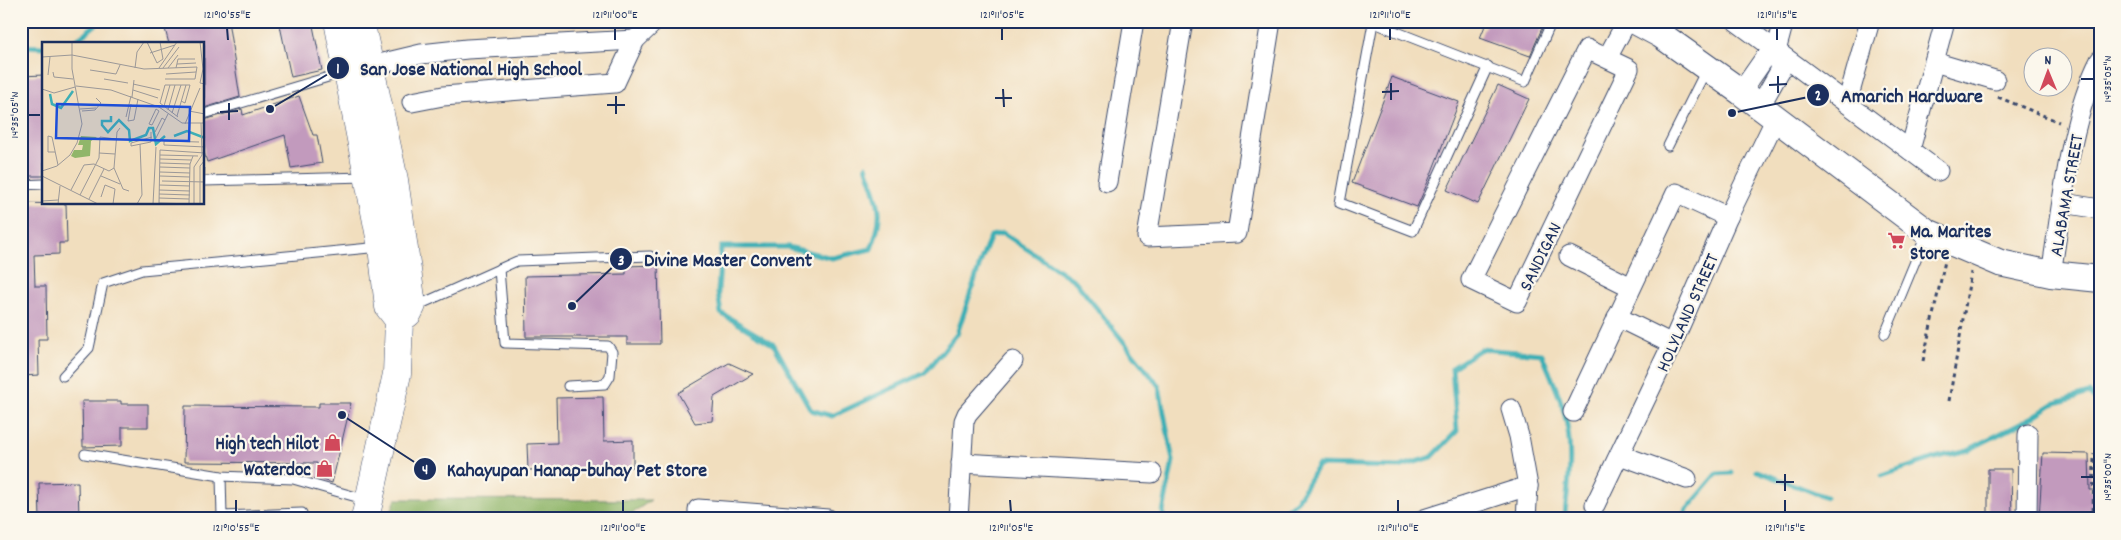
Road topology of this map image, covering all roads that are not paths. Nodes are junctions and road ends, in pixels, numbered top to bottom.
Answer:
1 (338, 21) edge
2 (360, 21) edge
3 (655, 21) edge
4 (1134, 21) edge
5 (1183, 21) edge
6 (1271, 21) edge
7 (1552, 21) edge
8 (1626, 21) edge
9 (1635, 21) edge
10 (1736, 21) edge
11 (1784, 21) edge
12 (1870, 21) edge
13 (1945, 21) edge
14 (1371, 22) edge
15 (635, 40) junction
16 (1776, 51) junction
17 (1607, 58) junction
18 (1934, 62) junction
19 (2099, 63) edge
20 (1488, 66) junction
21 (1707, 67) junction
22 (359, 69) junction
23 (1995, 88) road end
24 (412, 102) dead end
25 (1847, 103) junction
26 (1759, 105) junction
27 (205, 114) edge
28 (1668, 146) dead end
29 (1910, 150) junction
30 (1938, 171) dead end
31 (368, 177) junction
32 (205, 181) edge
33 (1107, 182) dead end
34 (42, 184) edge
35 (21, 185) edge
36 (2063, 203) junction
37 (2100, 209) edge
38 (1728, 217) junction
39 (1938, 238) junction
40 (382, 246) junction
41 (650, 256) dead end
42 (1569, 256) dead end
43 (500, 269) junction
44 (2051, 274) junction
45 (2100, 279) edge
46 (1631, 287) junction
47 (405, 313) junction
48 (1617, 317) junction
49 (1885, 334) dead end
50 (1672, 344) junction
51 (1013, 361) dead end
52 (63, 376) dead end
53 (568, 386) dead end
54 (1510, 409) dead end
55 (1572, 412) dead end
56 (2028, 434) dead end
57 (85, 454) dead end
58 (1620, 456) junction
59 (961, 463) junction
60 (1152, 473) dead end
61 (220, 476) junction
62 (1687, 480) dead end
63 (1528, 486) junction
64 (1595, 505) dead end
65 (367, 510) edge
66 (302, 513) dead end
67 (698, 519) edge
68 (828, 519) edge
69 (958, 519) edge
70 (1424, 519) edge
71 (1526, 519) edge
72 (2027, 519) edge

1 - 22 main road
2 - 22 main road
3 - 15 street
4 - 33 street
5 - 6 street
7 - 20 lane
8 - 17 street
9 - 21 street
10 - 16 street
11 - 16 street, HOLYLAND STREET
12 - 25 street
13 - 18 street
14 - 20 lane
14 - 20 lane
15 - 22 street
15 - 24 street
16 - 25 street
16 - 26 street, HOLYLAND STREET
17 - 17 street, SANDIGAN
18 - 23 street
18 - 29 street
19 - 36 street, ALABAMA STREET
21 - 26 street
21 - 28 lane
22 - 27 lane
22 - 31 main road
22 - 47 main road
25 - 29 street
26 - 38 street, HOLYLAND STREET
26 - 39 street
29 - 30 street
31 - 32 lane
31 - 40 main road
34 - 35 lane
36 - 37 street
36 - 44 street, ALABAMA STREET
38 - 46 street
38 - 50 street, HOLYLAND STREET
39 - 44 street
39 - 49 lane
40 - 47 main road
40 - 52 lane
41 - 43 lane
42 - 46 street
43 - 47 lane
43 - 53 lane
44 - 45 street
46 - 48 street
47 - 65 main road
48 - 50 street
48 - 55 street
50 - 58 street, HOLYLAND STREET
51 - 59 street
54 - 63 street
56 - 72 street
57 - 61 lane
58 - 62 street
58 - 64 street, HOLYLAND STREET
59 - 60 street
59 - 69 street
61 - 65 lane
61 - 66 lane
63 - 70 street
63 - 71 street
67 - 68 street

